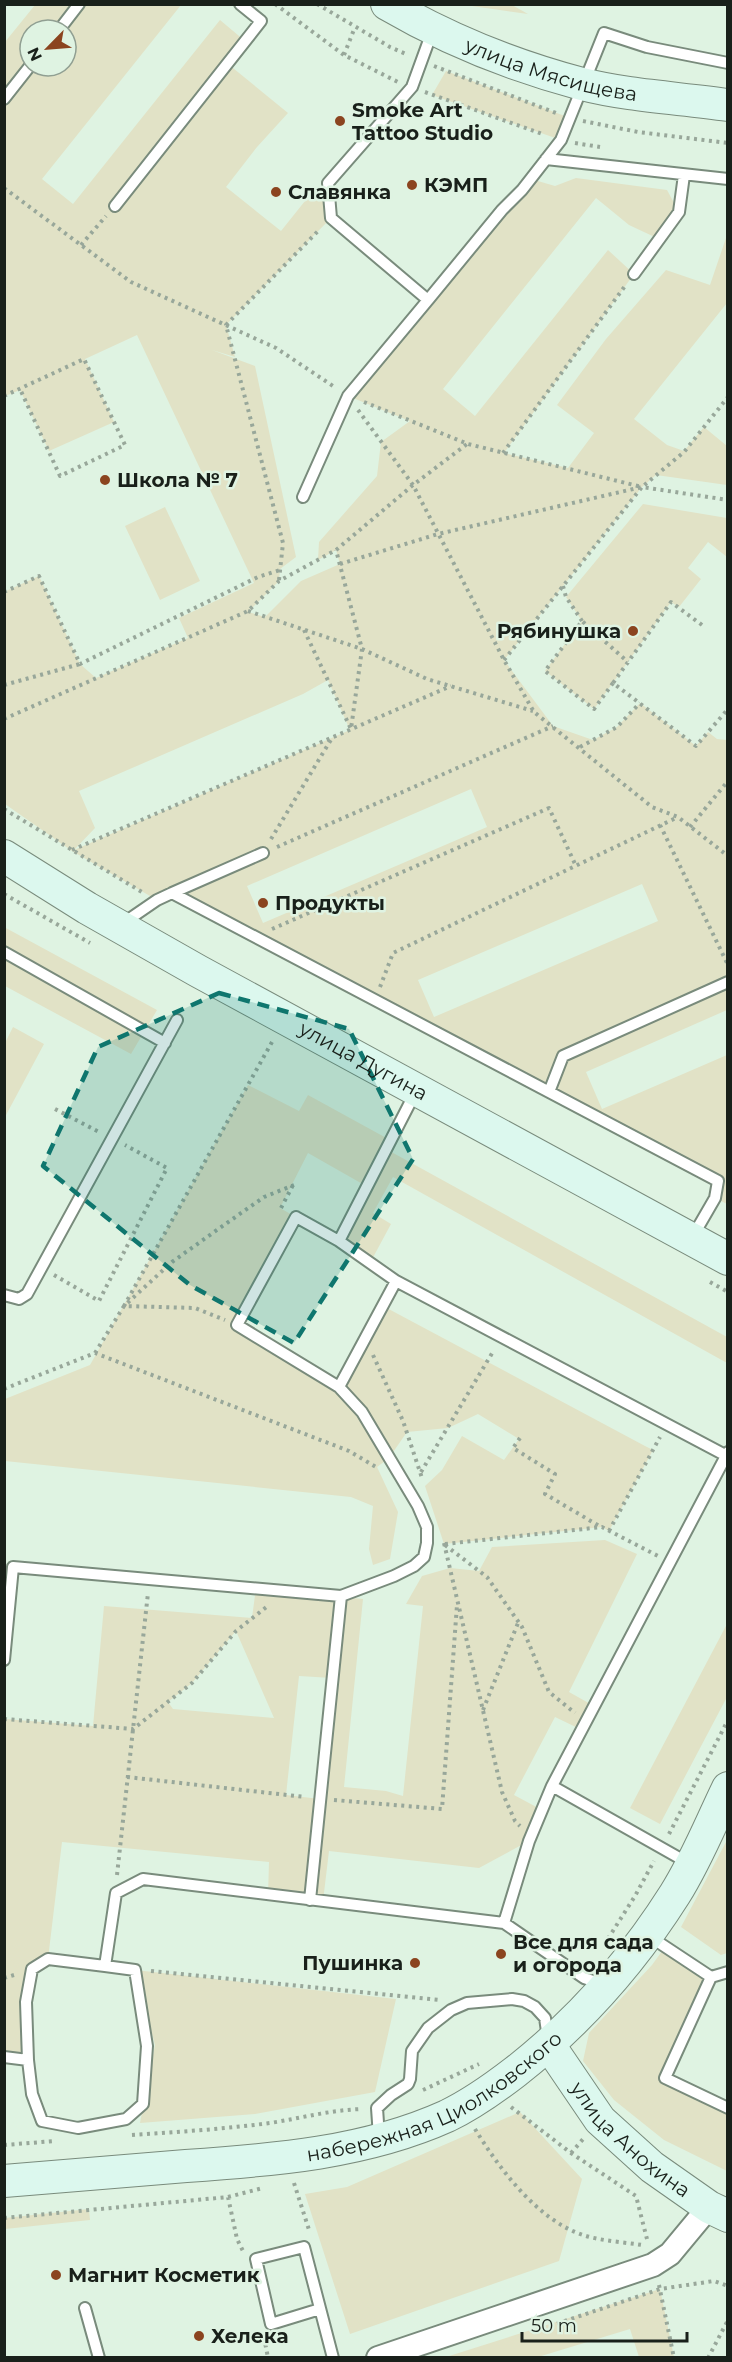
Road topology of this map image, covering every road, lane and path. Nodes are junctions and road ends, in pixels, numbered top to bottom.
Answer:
1 (79, 4) edge
2 (240, 4) edge
3 (274, 4) edge
4 (387, 4) edge
5 (68, 18) edge
6 (355, 27) dead end
7 (434, 29) junction
8 (344, 55) junction
9 (728, 63) edge
10 (21, 78) edge
11 (584, 84) junction
12 (412, 87) junction
13 (4, 99) edge
14 (728, 105) edge
15 (561, 140) junction
16 (605, 147) dead end
17 (546, 159) junction
18 (684, 175) junction
19 (728, 179) edge
20 (4, 188) edge
21 (115, 206) joint
22 (331, 218) junction
23 (81, 245) junction
24 (634, 273) joint
25 (428, 300) junction
26 (226, 325) junction
27 (20, 389) junction
28 (4, 396) edge
29 (348, 396) junction
30 (728, 397) edge
31 (468, 444) junction
32 (503, 453) junction
33 (413, 485) junction
34 (642, 487) junction
35 (303, 497) dead end
36 (728, 500) edge
37 (438, 534) junction
38 (336, 550) junction
39 (340, 564) junction
40 (280, 569) junction
41 (279, 581) junction
42 (563, 586) junction
43 (4, 592) edge
44 (248, 611) junction
45 (582, 621) junction
46 (702, 625) dead end
47 (304, 630) junction
48 (362, 649) junction
49 (504, 660) junction
50 (628, 662) junction
51 (80, 664) junction
52 (613, 683) junction
53 (4, 685) edge
54 (451, 686) junction
55 (640, 703) junction
56 (728, 708) edge
57 (534, 712) junction
58 (4, 719) edge
59 (553, 726) junction
60 (351, 729) junction
61 (332, 738) junction
62 (580, 747) junction
63 (728, 781) edge
64 (678, 817) junction
65 (660, 825) junction
66 (690, 827) junction
67 (72, 851) dead end
68 (263, 853) junction
69 (4, 856) edge
70 (728, 856) edge
71 (576, 866) junction
72 (172, 893) junction
73 (119, 926) junction
74 (255, 937) junction
75 (4, 952) edge
76 (728, 965) edge
77 (728, 982) edge
78 (375, 1000) junction
79 (177, 1020) dead end
80 (272, 1042) dead end
81 (165, 1043) junction
82 (417, 1089) junction
83 (549, 1092) junction
84 (55, 1109) dead end
85 (113, 1139) junction
86 (294, 1185) dead end
87 (691, 1239) junction
88 (339, 1241) junction
89 (728, 1258) edge
90 (42, 1268) junction
91 (396, 1281) junction
92 (4, 1294) edge
93 (124, 1306) junction
94 (237, 1325) junction
95 (502, 1337) junction
96 (365, 1338) junction
97 (95, 1353) junction
98 (339, 1387) junction
99 (4, 1389) edge
100 (667, 1424) junction
101 (520, 1438) dead end
102 (726, 1453) edge
103 (420, 1473) junction
104 (404, 1483) junction
105 (425, 1486) dead end
106 (602, 1527) junction
107 (609, 1531) junction
108 (441, 1535) dead end
109 (444, 1544) junction
110 (424, 1557) junction
111 (669, 1562) junction
112 (9, 1565) edge
113 (150, 1579) junction
114 (341, 1596) junction
115 (457, 1600) junction
116 (274, 1602) dead end
117 (519, 1622) junction
118 (4, 1660) edge
119 (483, 1710) junction
120 (4, 1719) edge
121 (586, 1722) junction
122 (133, 1729) junction
123 (127, 1777) junction
124 (552, 1786) junction
125 (728, 1788) edge
126 (321, 1799) junction
127 (531, 1836) junction
128 (691, 1865) junction
129 (116, 1893) junction
130 (310, 1900) junction
131 (504, 1923) junction
132 (647, 1935) junction
133 (105, 1966) junction
134 (135, 1970) junction
135 (728, 1972) edge
136 (711, 1977) junction
137 (608, 1986) junction
138 (467, 2003) junction
139 (549, 2045) junction
140 (4, 2057) edge
141 (28, 2060) junction
142 (497, 2085) junction
143 (728, 2108) edge
144 (600, 2120) junction
145 (472, 2123) dead end
146 (379, 2140) junction
147 (570, 2153) junction
148 (4, 2181) edge
149 (718, 2211) edge
150 (4, 2218) edge
151 (237, 2239) dead end
152 (653, 2265) junction
153 (728, 2286) edge
154 (660, 2289) junction
155 (86, 2308) dead end
156 (320, 2309) junction
157 (728, 2320) edge
158 (99, 2358) edge
159 (333, 2358) edge
160 (378, 2358) edge
161 (674, 2358) edge
162 (708, 2358) edge

1 - 5 lane
2 - 21 lane
3 - 8 path
4 - 7 main road, улица Мясищева
6 - 8 path
7 - 11 main road, улица Мясищева
7 - 12 lane
8 - 12 path
9 - 11 lane
10 - 13 lane
11 - 14 main road, улица Мясищева
11 - 15 lane
12 - 15 path
12 - 22 lane
15 - 16 path
15 - 17 lane
17 - 18 lane
17 - 25 lane
18 - 19 lane
18 - 24 lane
20 - 23 path
21 - 23 path
22 - 25 lane
22 - 26 path
23 - 26 path
24 - 32 path
25 - 29 lane
26 - 29 path
26 - 40 path
27 - 27 path
27 - 28 path
29 - 31 path
29 - 33 path
29 - 35 lane
30 - 34 path
31 - 32 path
31 - 33 path
32 - 34 path
33 - 37 path
33 - 38 path
34 - 36 path
34 - 37 path
34 - 42 path
37 - 39 path
37 - 49 path
38 - 39 path
38 - 41 path
39 - 48 path
40 - 41 path
40 - 51 path
41 - 44 path
42 - 45 path
42 - 49 path
43 - 51 path
44 - 47 path
44 - 58 path
45 - 50 path
45 - 52 path
46 - 50 path
47 - 48 path
47 - 60 path
48 - 54 path
48 - 60 path
49 - 57 path
50 - 52 path
51 - 53 path
52 - 55 path
54 - 57 path
54 - 60 path
55 - 56 path
55 - 62 path
57 - 59 path
59 - 62 path
59 - 68 path
60 - 61 path
61 - 67 path
61 - 68 path
62 - 64 path
63 - 66 path
64 - 65 path
64 - 66 path
65 - 71 path
65 - 76 path
66 - 70 path
68 - 72 lane
69 - 73 main road, улица Дугина
71 - 74 path
71 - 78 path
72 - 73 lane
72 - 74 lane
73 - 82 main road, улица Дугина
74 - 78 lane
75 - 81 lane
77 - 83 lane
78 - 83 lane
79 - 81 lane
80 - 93 path
81 - 85 lane
82 - 87 main road, улица Дугина
82 - 88 lane
83 - 87 lane
84 - 85 path
85 - 90 lane
85 - 90 path
86 - 93 path
87 - 89 main road, улица Дугина
88 - 91 lane
88 - 94 lane
90 - 92 lane
91 - 95 lane
91 - 96 lane
93 - 94 path
93 - 97 path
94 - 98 lane
95 - 100 lane
95 - 103 path
96 - 98 lane
96 - 103 path
97 - 99 path
97 - 104 path
98 - 104 lane
100 - 102 lane
100 - 107 path
101 - 106 path
102 - 111 lane
103 - 105 path
104 - 110 lane
106 - 107 path
106 - 109 path
107 - 111 path
108 - 109 path
109 - 110 path
109 - 115 path
109 - 117 path
110 - 114 lane
111 - 121 lane
112 - 113 lane
112 - 118 lane
113 - 114 lane
113 - 122 path
114 - 126 lane
115 - 119 path
115 - 126 path
116 - 122 path
117 - 119 path
117 - 121 path
119 - 127 path
120 - 122 path
121 - 124 lane
122 - 123 path
123 - 126 path
123 - 129 path
124 - 127 lane
124 - 128 lane
125 - 128 main road, набережная Циолковского
126 - 130 lane
127 - 131 lane
128 - 132 main road, набережная Циолковского
129 - 130 lane
129 - 133 lane
130 - 131 lane
131 - 137 lane
132 - 136 lane
132 - 137 main road, набережная Циолковского
133 - 134 lane
133 - 141 lane
134 - 138 path
134 - 141 lane
135 - 136 lane
136 - 143 lane
137 - 139 main road, набережная Циолковского
138 - 139 lane
138 - 146 lane
139 - 142 main road, набережная Циолковского
139 - 144 main road, улица Анохина
140 - 141 lane
142 - 146 main road, набережная Циолковского
142 - 147 path
144 - 147 path
144 - 149 main road, улица Анохина
145 - 147 path
146 - 148 main road, набережная Циолковского
149 - 152 street
150 - 151 path
152 - 154 path
152 - 160 street
153 - 154 path
154 - 161 path
155 - 158 lane
156 - 156 lane
156 - 159 lane
157 - 162 path

